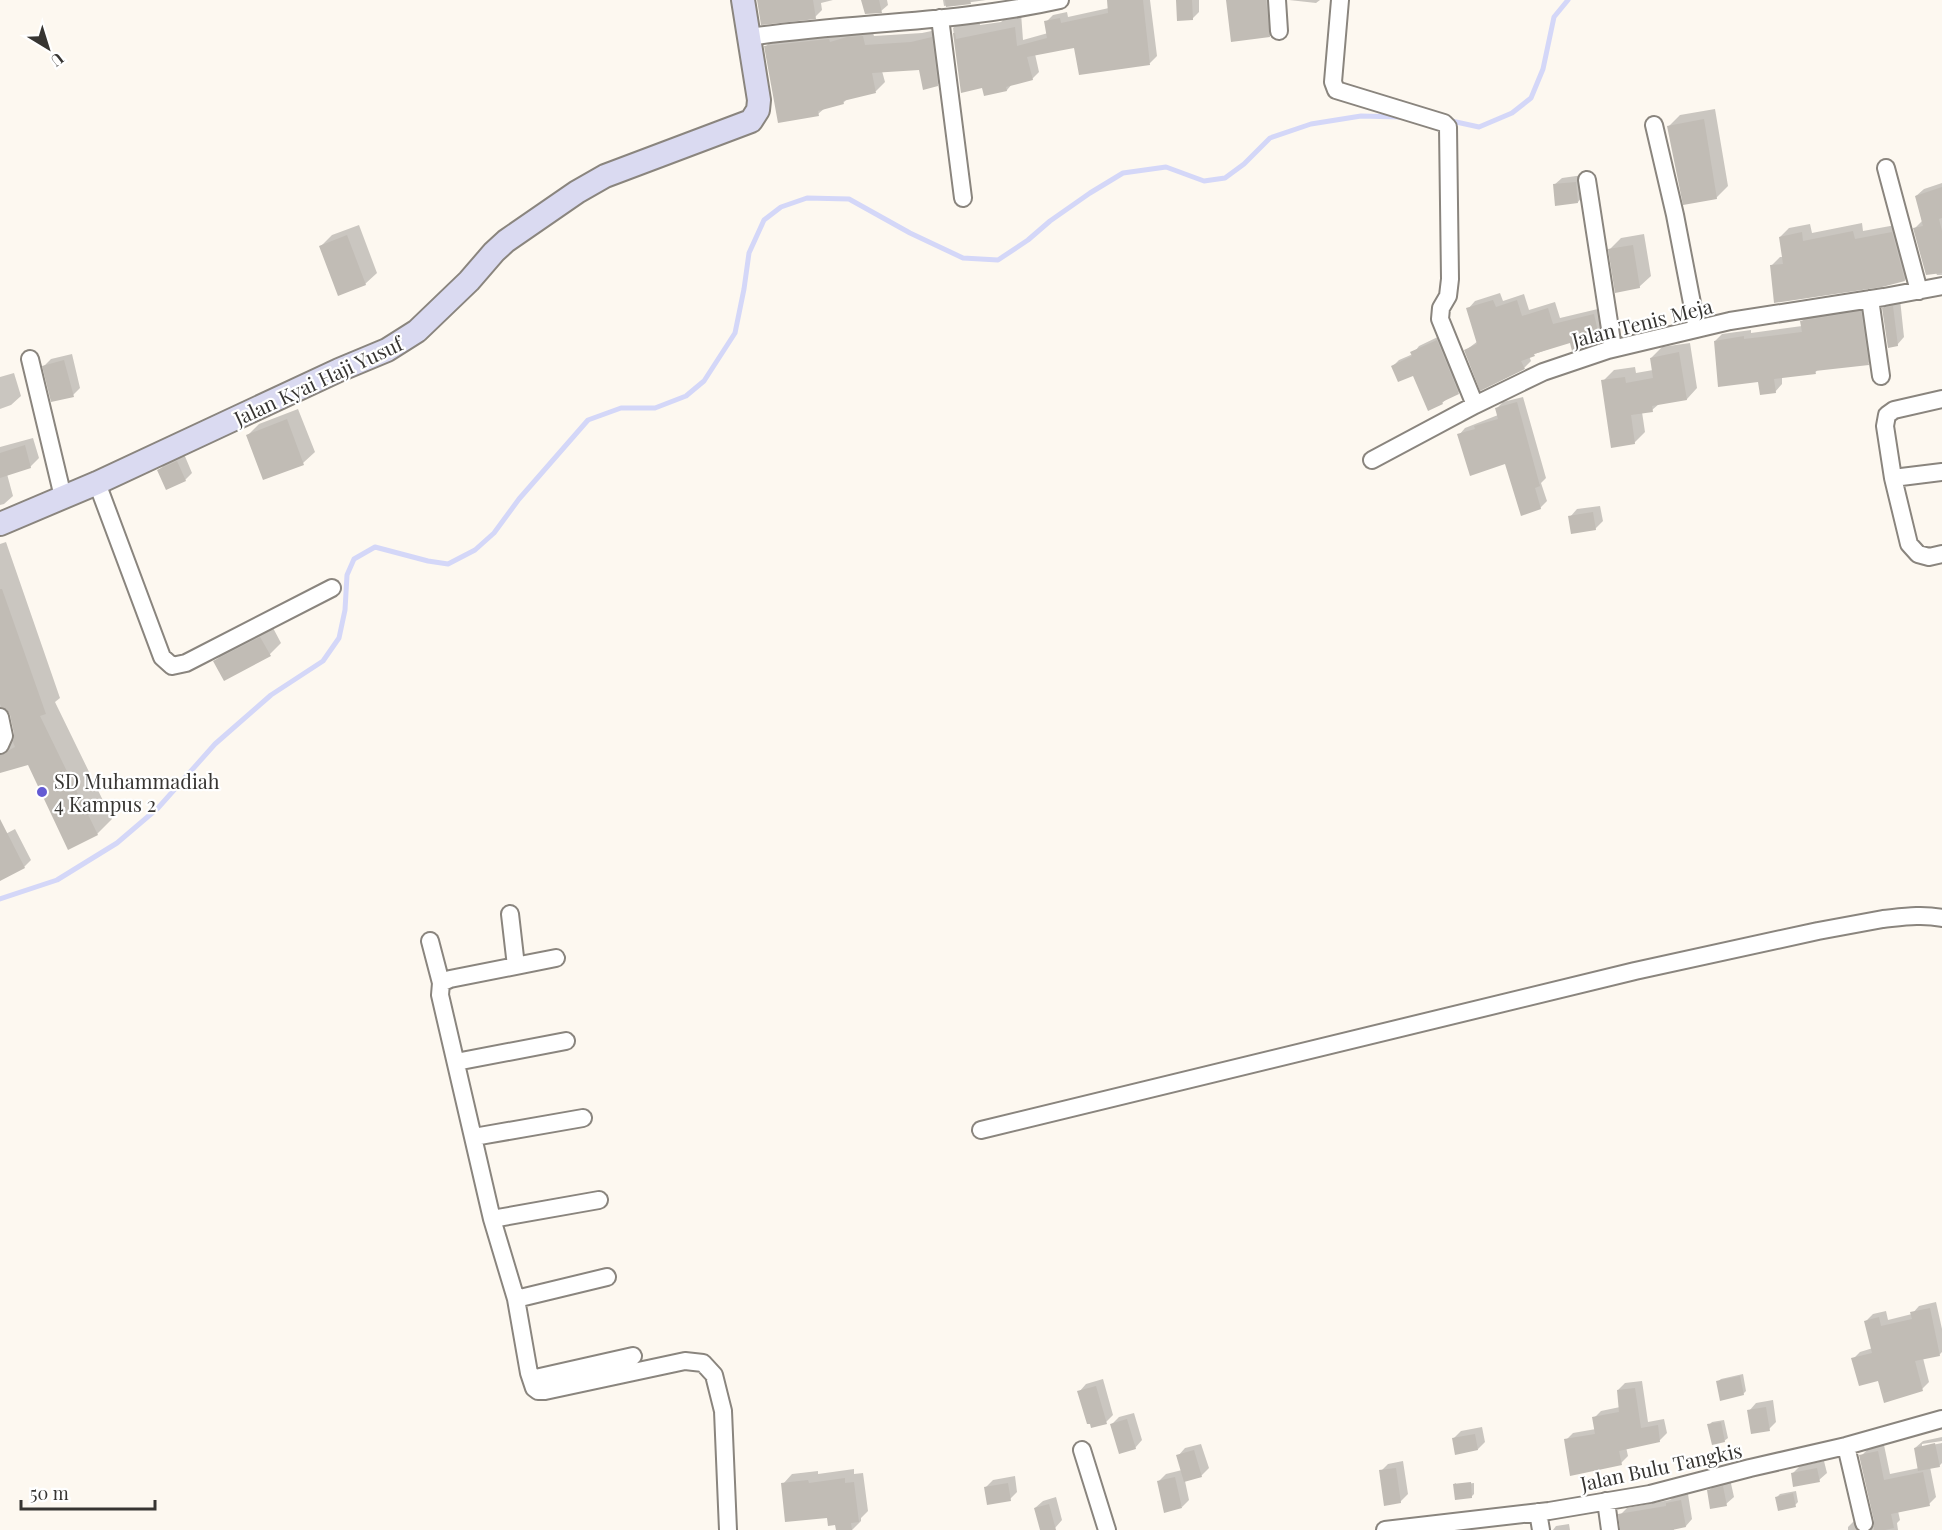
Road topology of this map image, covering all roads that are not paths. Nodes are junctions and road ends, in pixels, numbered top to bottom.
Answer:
1 (743, 0) edge
2 (1060, 0) edge
3 (1277, 0) edge
4 (1340, 0) edge
5 (940, 18) junction
6 (1279, 31) dead end
7 (749, 37) junction
8 (1654, 125) dead end
9 (1886, 168) dead end
10 (1587, 180) dead end
11 (963, 198) dead end
12 (1942, 286) edge
13 (1919, 291) junction
14 (1870, 299) junction
15 (1697, 329) junction
16 (1613, 348) junction
17 (30, 359) dead end
18 (1881, 376) dead end
19 (1942, 399) edge
20 (1475, 405) junction
21 (1372, 460) dead end
22 (1942, 472) edge
23 (1893, 478) junction
24 (98, 483) junction
25 (63, 497) junction
26 (0, 524) edge
27 (1942, 554) edge
28 (332, 588) dead end
29 (0, 717) edge
30 (0, 745) edge
31 (510, 914) dead end
32 (1942, 918) edge
33 (430, 941) dead end
34 (556, 958) dead end
35 (516, 966) junction
36 (441, 983) junction
37 (566, 1041) dead end
38 (456, 1062) junction
39 (583, 1118) dead end
40 (981, 1130) dead end
41 (474, 1137) junction
42 (599, 1200) dead end
43 (492, 1219) junction
44 (607, 1277) dead end
45 (516, 1299) junction
46 (633, 1356) dead end
47 (531, 1379) junction
48 (1942, 1419) edge
49 (1846, 1446) junction
50 (1082, 1450) dead end
51 (1606, 1501) junction
52 (1538, 1512) junction
53 (1864, 1523) dead end
54 (728, 1530) edge
55 (1107, 1530) edge
56 (1385, 1530) edge
57 (1391, 1530) edge
58 (1541, 1530) edge
59 (1610, 1530) edge

1 - 7 street, Jalan Kyai Haji Yusuf
2 - 5 street
3 - 6 street
4 - 20 street
5 - 7 street
5 - 11 street
7 - 24 street, Jalan Kyai Haji Yusuf
8 - 15 street
9 - 13 street
10 - 16 street
12 - 13 street, Jalan Tenis Meja
13 - 14 street, Jalan Tenis Meja
14 - 15 street, Jalan Tenis Meja
14 - 18 street
15 - 16 street, Jalan Tenis Meja
16 - 20 street, Jalan Tenis Meja
17 - 25 street
19 - 23 street
20 - 21 street, Jalan Tenis Meja
22 - 23 street
23 - 27 street
24 - 25 street, Jalan Kyai Haji Yusuf
24 - 28 street
25 - 26 street, Jalan Kyai Haji Yusuf
29 - 30 street
31 - 35 street
32 - 40 street
33 - 36 street
34 - 35 street
35 - 36 street
36 - 38 street
37 - 38 street
38 - 41 street
39 - 41 street
41 - 43 street
42 - 43 street
43 - 45 street
44 - 45 street
45 - 47 street
46 - 47 street
47 - 54 street
48 - 49 street, Jalan Bulu Tangkis
49 - 51 street, Jalan Bulu Tangkis
49 - 53 street
50 - 55 street
51 - 52 street, Jalan Bulu Tangkis
51 - 59 street
52 - 57 street, Jalan Bulu Tangkis
52 - 58 street
56 - 57 street, Jalan Bulu Tangkis

